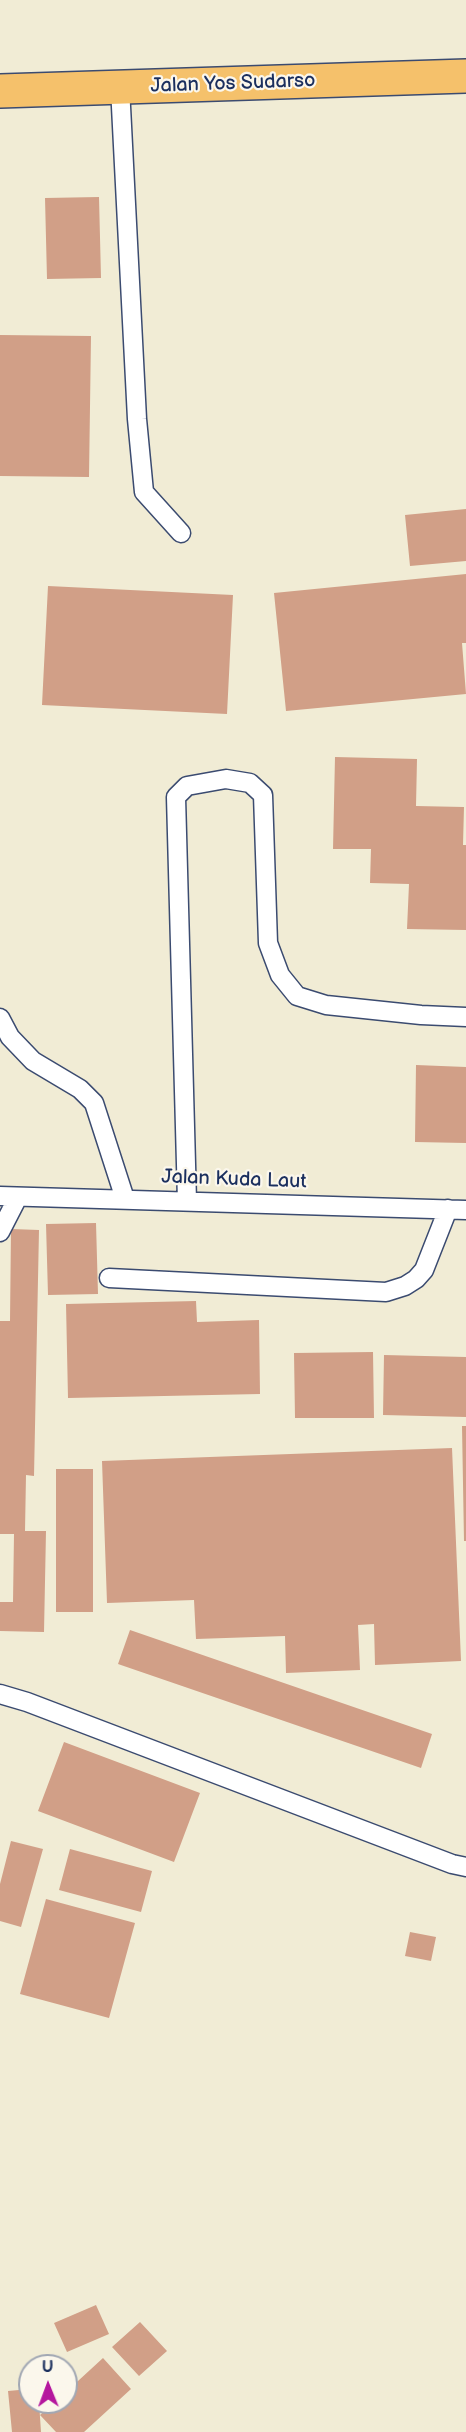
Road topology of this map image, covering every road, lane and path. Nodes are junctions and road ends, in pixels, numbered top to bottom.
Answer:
1 (466, 76) edge
2 (120, 87) junction
3 (0, 91) edge
4 (182, 533) dead end
5 (466, 1017) edge
6 (0, 1018) edge
7 (9, 1196) edge
8 (125, 1199) junction
9 (187, 1201) junction
10 (457, 1209) edge
11 (0, 1232) edge
12 (109, 1278) dead end
13 (0, 1694) edge
14 (466, 1867) edge

1 - 2 main road, Jalan Yos Sudarso
2 - 3 main road, Jalan Yos Sudarso
2 - 4 lane
5 - 9 lane
6 - 8 lane
7 - 8 lane, Jalan Kuda Laut
7 - 11 lane
8 - 9 lane, Jalan Kuda Laut
9 - 10 lane, Jalan Kuda Laut
10 - 12 lane
13 - 14 lane

